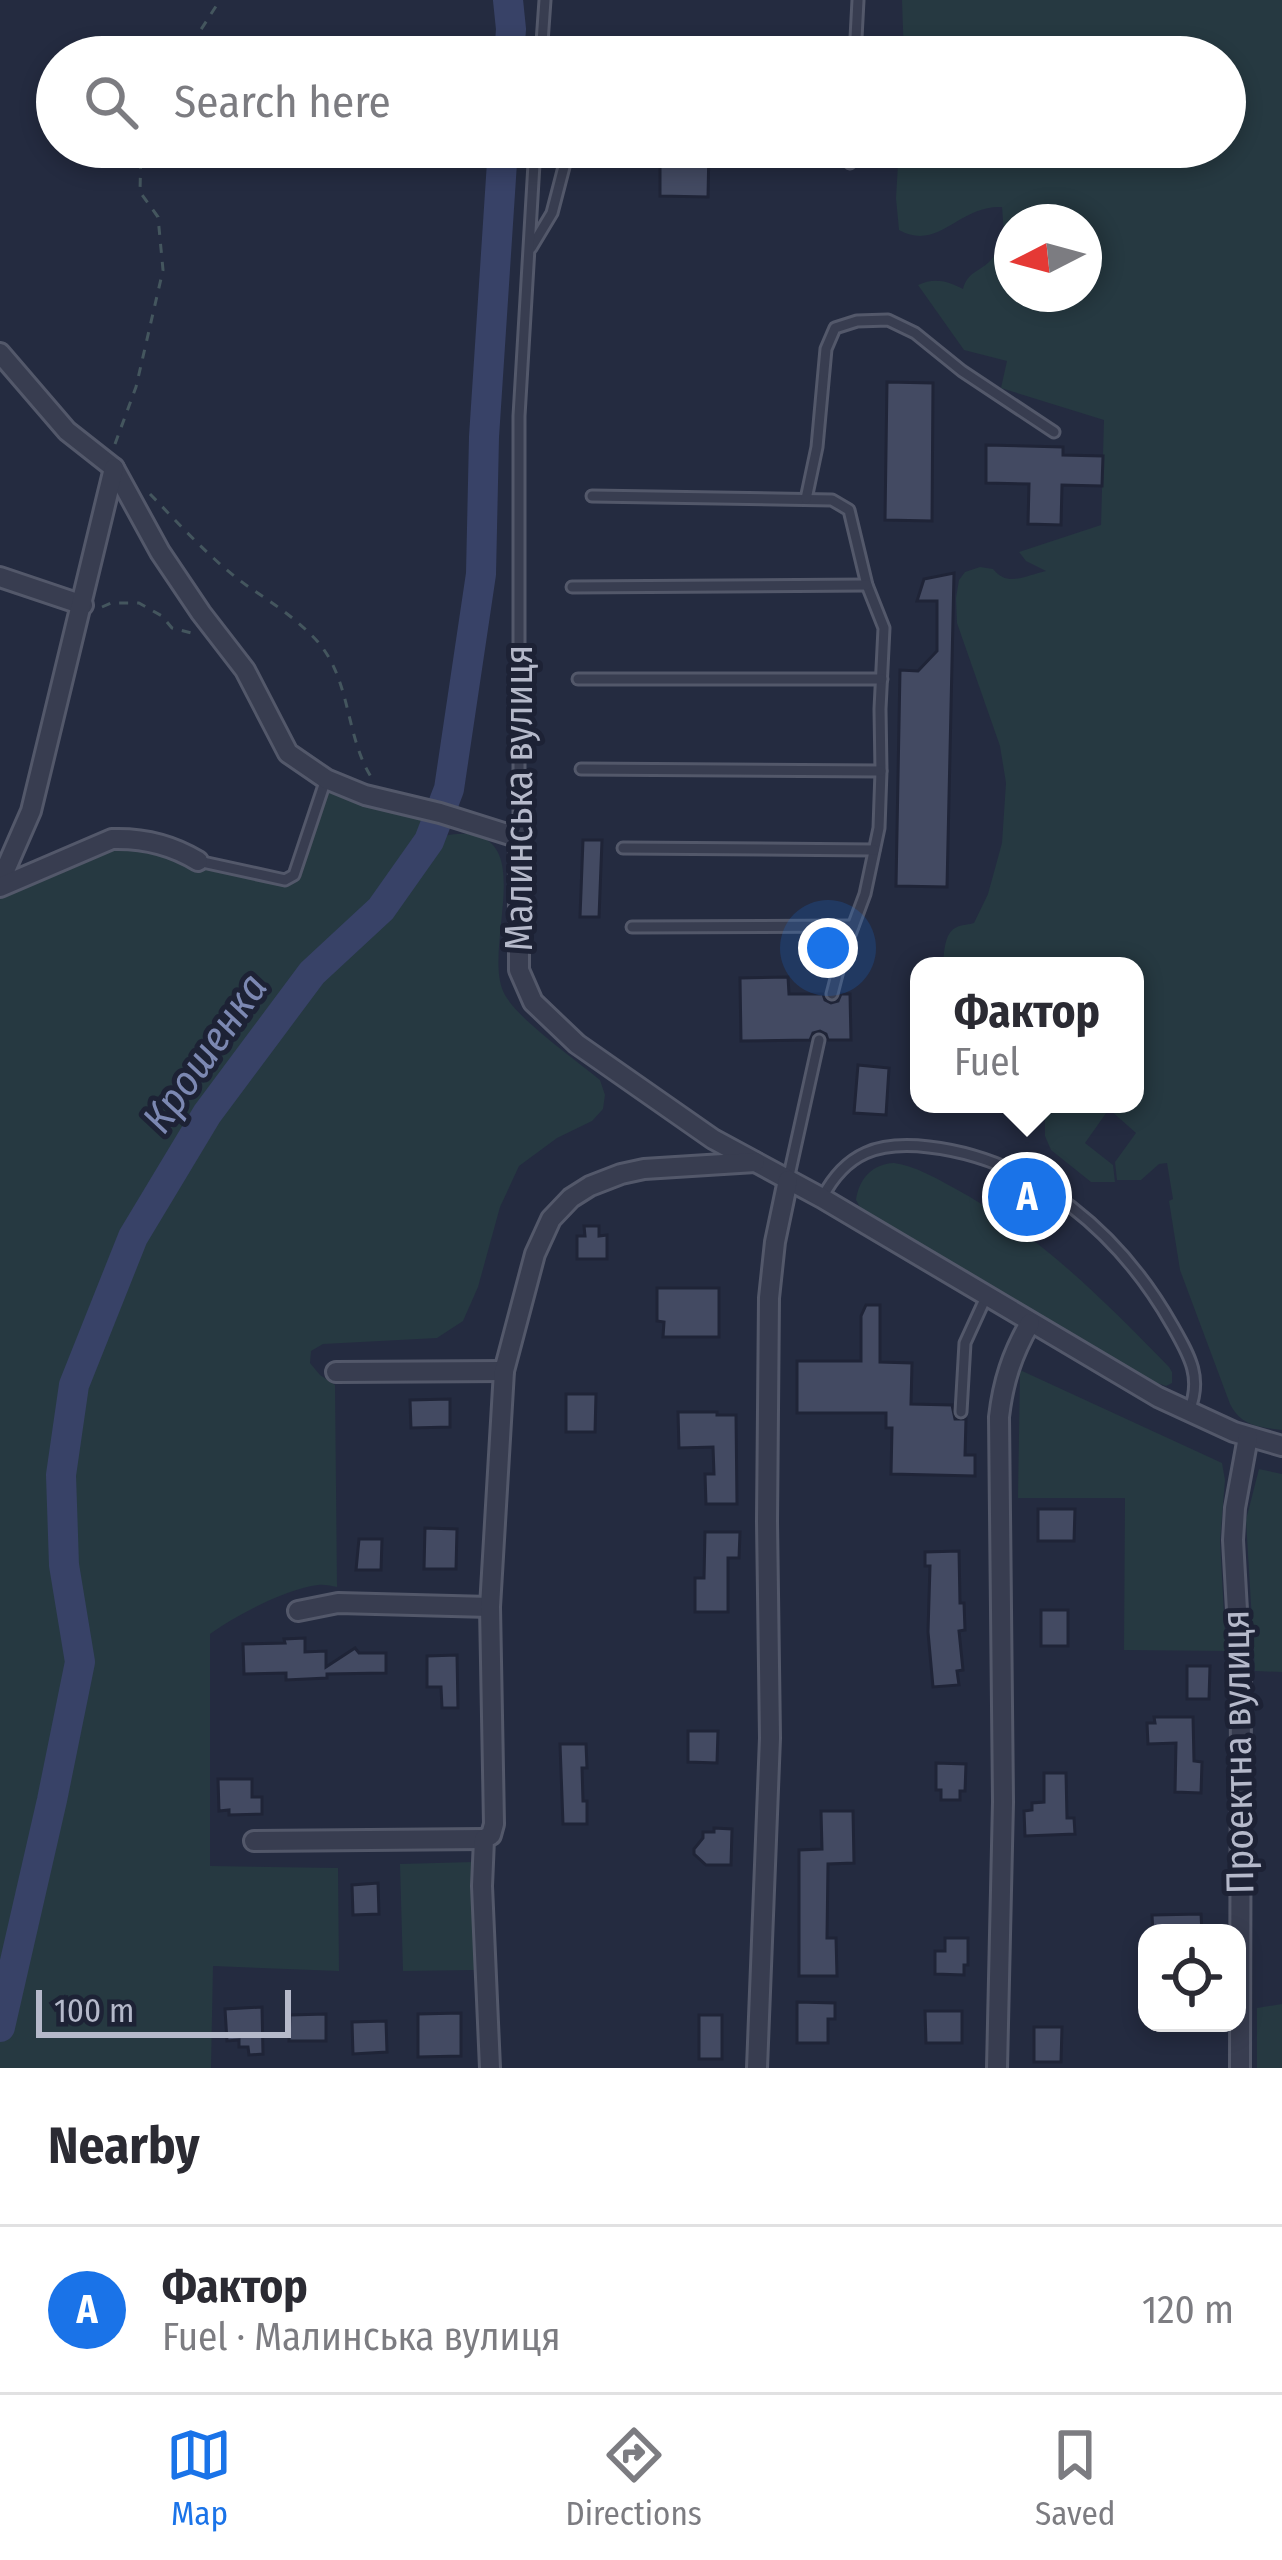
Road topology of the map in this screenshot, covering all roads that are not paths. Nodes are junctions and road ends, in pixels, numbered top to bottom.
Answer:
1 (545, 0) edge
2 (858, 0) edge
3 (542, 36) edge
4 (857, 36) edge
5 (534, 168) edge
6 (564, 168) edge
7 (528, 253) junction
8 (0, 353) edge
9 (1054, 432) dead end
10 (114, 468) junction
11 (592, 496) dead end
12 (806, 499) junction
13 (0, 577) edge
14 (572, 586) dead end
15 (867, 586) junction
16 (81, 612) junction
17 (578, 679) dead end
18 (882, 679) junction
19 (581, 769) dead end
20 (881, 771) junction
21 (326, 779) junction
22 (515, 837) junction
23 (623, 848) dead end
24 (874, 850) junction
25 (197, 861) joint
26 (0, 884) edge
27 (853, 926) junction
28 (632, 927) dead end
29 (832, 994) dead end
30 (819, 1040) dead end
31 (755, 1162) junction
32 (788, 1180) junction
33 (822, 1198) junction
34 (986, 1297) junction
35 (1030, 1324) junction
36 (504, 1371) junction
37 (336, 1372) dead end
38 (961, 1412) dead end
39 (1189, 1413) junction
40 (1248, 1437) junction
41 (1282, 1446) edge
42 (490, 1607) junction
43 (298, 1610) dead end
44 (254, 1840) dead end
45 (484, 1840) junction
46 (490, 2068) edge
47 (757, 2068) edge
48 (997, 2068) edge
49 (1240, 2068) edge

1 - 3 lane
2 - 4 lane
5 - 7 lane, Малинська вулиця
6 - 7 lane
7 - 22 lane, Малинська вулиця
8 - 10 street
9 - 12 lane
10 - 16 street
10 - 21 street
11 - 12 lane
12 - 15 lane
13 - 16 street
14 - 15 lane
15 - 18 lane
16 - 26 street
17 - 18 lane
18 - 20 lane
19 - 20 lane
20 - 24 lane
21 - 22 street
21 - 25 lane
22 - 31 street, Малинська вулиця
23 - 24 lane
24 - 27 lane
25 - 26 street
27 - 28 lane
27 - 29 lane
30 - 32 lane
31 - 32 street, Малинська вулиця
31 - 36 street
32 - 33 street, Малинська вулиця
32 - 47 street
33 - 34 street, Малинська вулиця
33 - 39 lane
34 - 35 street, Малинська вулиця
34 - 38 lane
35 - 39 street, Малинська вулиця
35 - 48 street
36 - 37 street
36 - 42 street
39 - 40 street, Малинська вулиця
40 - 41 street, Малинська вулиця
40 - 49 street, Проектна вулиця
42 - 43 street
42 - 45 street
44 - 45 street
45 - 46 street

